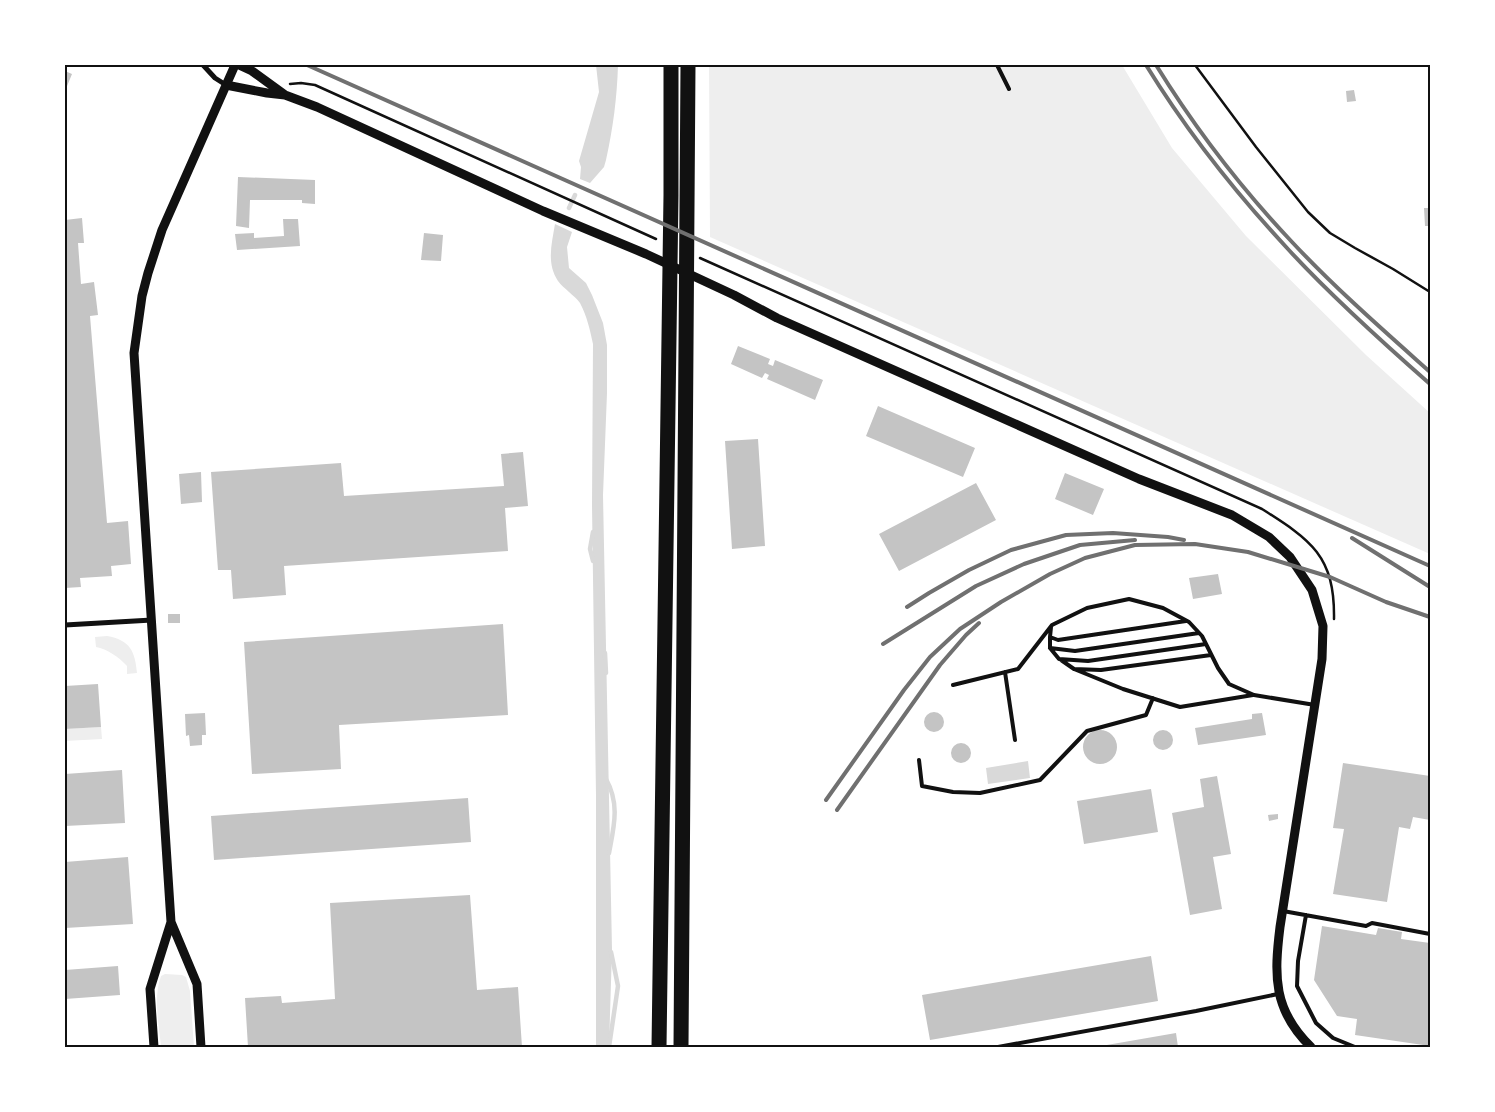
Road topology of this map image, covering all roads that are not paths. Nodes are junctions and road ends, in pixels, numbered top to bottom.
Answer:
1 (203, 65) edge
2 (235, 65) edge
3 (239, 65) edge
4 (671, 65) edge
5 (688, 65) edge
6 (997, 65) edge
7 (226, 85) junction
8 (1009, 89) dead end
9 (285, 94) junction
10 (152, 620) junction
11 (1186, 621) junction
12 (1052, 624) junction
13 (65, 625) edge
14 (1199, 633) junction
15 (1050, 636) junction
16 (1206, 644) junction
17 (1050, 648) junction
18 (1211, 655) junction
19 (1059, 659) junction
20 (1074, 669) junction
21 (1005, 672) junction
22 (952, 685) dead end
23 (1254, 694) junction
24 (1153, 698) junction
25 (1315, 705) junction
26 (1015, 740) dead end
27 (919, 760) dead end
28 (1282, 911) junction
29 (1306, 915) junction
30 (171, 922) junction
31 (1430, 934) edge
32 (1278, 994) junction
33 (154, 1047) edge
34 (201, 1047) edge
35 (659, 1047) edge
36 (681, 1047) edge
37 (998, 1047) edge
38 (1311, 1047) edge
39 (1355, 1047) edge

1 - 7 street
2 - 7 street
3 - 9 street
4 - 35 highway
5 - 36 highway
6 - 8 lane
7 - 9 street
7 - 10 street
9 - 25 street
10 - 13 street
10 - 30 street
11 - 12 lane
11 - 14 lane
11 - 15 lane
12 - 15 lane
12 - 21 lane
14 - 16 lane
14 - 17 lane
15 - 17 lane
16 - 18 lane
16 - 19 lane
17 - 19 lane
18 - 20 lane
18 - 23 lane
19 - 20 lane
20 - 24 lane
21 - 22 lane
21 - 26 lane
23 - 24 lane
23 - 25 lane
24 - 27 lane
25 - 28 street
28 - 29 lane
28 - 32 street
29 - 31 lane
29 - 39 lane
30 - 33 street
30 - 34 street
32 - 37 lane
32 - 38 street

